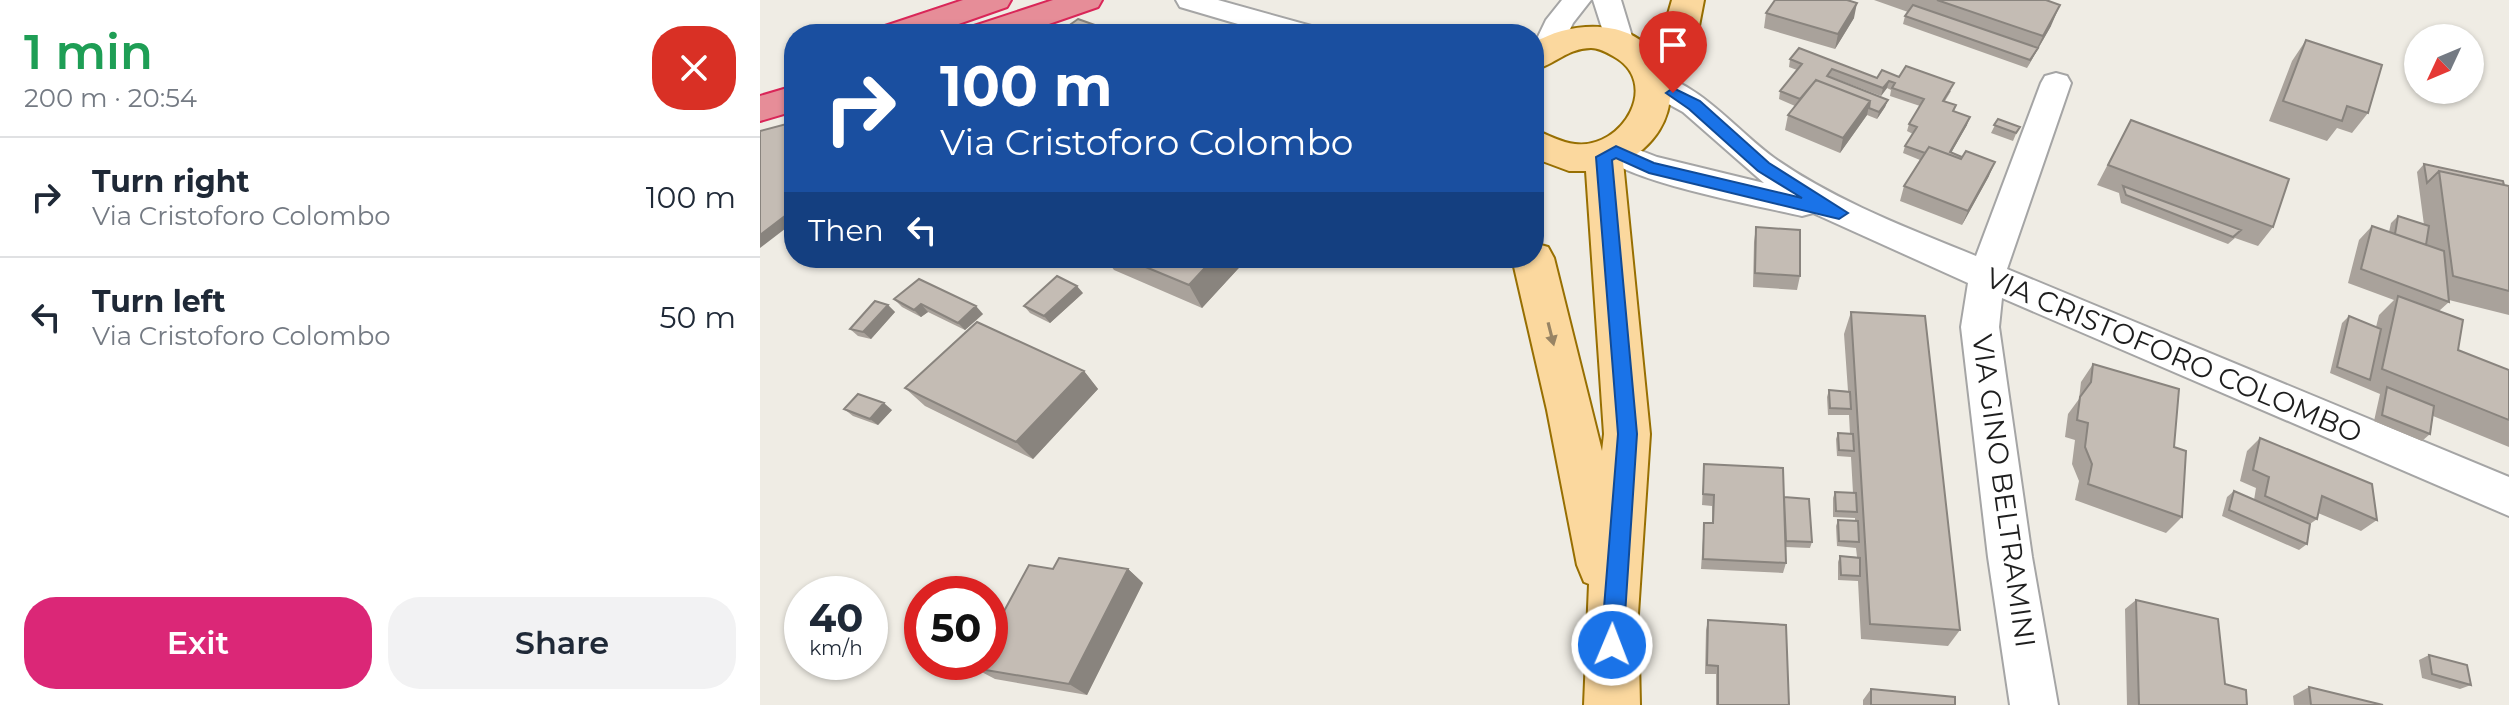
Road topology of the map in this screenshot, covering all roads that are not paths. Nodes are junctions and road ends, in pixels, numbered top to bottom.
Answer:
1 (995, 0) edge
2 (1086, 0) edge
3 (1577, 0) edge
4 (1607, 0) edge
5 (1687, 0) edge
6 (1190, 1) edge
7 (926, 24) edge
8 (1015, 24) edge
9 (1270, 24) edge
10 (1619, 43) junction
11 (1544, 48) edge
12 (1544, 51) edge
13 (784, 71) edge
14 (1660, 73) junction
15 (760, 79) edge
16 (2056, 83) dead end
17 (784, 101) edge
18 (760, 109) edge
19 (1544, 149) edge
20 (1610, 154) junction
21 (1839, 213) junction
22 (1535, 268) edge
23 (1987, 276) junction
24 (2509, 497) edge
25 (1612, 614) junction
26 (1612, 705) edge
27 (2034, 705) edge

1 - 7 highway
2 - 8 highway
3 - 11 street
4 - 10 street
5 - 10 main road
5 - 14 main road
6 - 9 street
10 - 12 main road
10 - 14 main road
13 - 15 highway
14 - 20 main road
14 - 21 street, VIA CRISTOFORO COLOMBO
16 - 23 street, VIA GINO BELTRAMINI
17 - 18 highway
19 - 20 main road
20 - 21 street, VIA CRISTOFORO COLOMBO
20 - 25 main road
21 - 23 street, VIA CRISTOFORO COLOMBO
22 -> 25 main road
23 - 24 street, VIA CRISTOFORO COLOMBO
23 - 27 street, VIA GINO BELTRAMINI
25 - 26 main road

